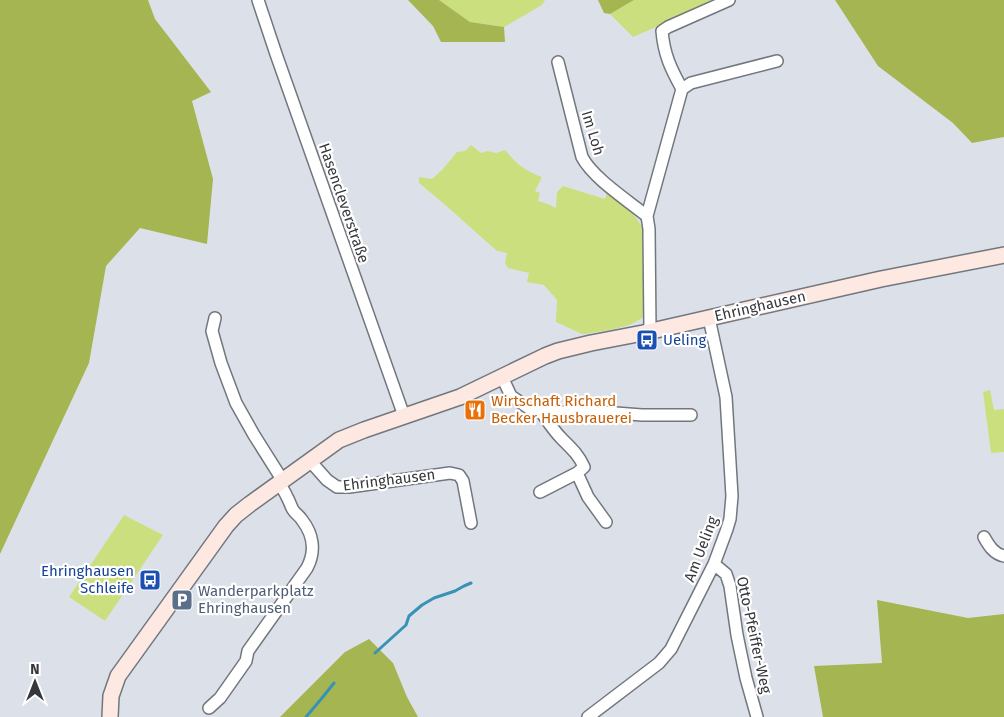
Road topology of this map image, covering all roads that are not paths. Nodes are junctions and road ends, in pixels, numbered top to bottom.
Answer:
1 (258, 0) edge
2 (729, 0) edge
3 (777, 61) dead end
4 (558, 62) dead end
5 (682, 88) junction
6 (647, 216) junction
7 (1004, 254) edge
8 (215, 318) dead end
9 (709, 318) junction
10 (650, 331) junction
11 (502, 377) junction
12 (542, 413) junction
13 (691, 415) dead end
14 (404, 416) junction
15 (310, 461) junction
16 (577, 473) junction
17 (281, 482) junction
18 (540, 492) dead end
19 (606, 522) dead end
20 (471, 523) dead end
21 (984, 537) dead end
22 (1004, 556) edge
23 (714, 564) junction
24 (208, 708) dead end
25 (110, 717) edge
26 (588, 717) edge
27 (757, 717) edge

1 - 14 street, Hasencleverstraße
2 - 5 street
3 - 5 street
4 - 6 street, Im Loh
5 - 6 street
6 - 10 street
7 - 9 main road, Ehringhausen
8 - 17 street
9 - 10 main road, Ehringhausen
9 - 23 street, Am Ueling
10 - 11 main road, Ehringhausen
11 - 12 street
11 - 14 main road, Ehringhausen
12 - 13 street
12 - 16 street
14 - 15 main road, Ehringhausen
15 - 17 main road, Ehringhausen
15 - 20 street, Ehringhausen
16 - 18 street
16 - 19 street
17 - 24 street
17 - 25 main road, Ehringhausen
21 - 22 street
23 - 26 street, Am Ueling
23 - 27 street, Otto-Pfeiffer-Weg

